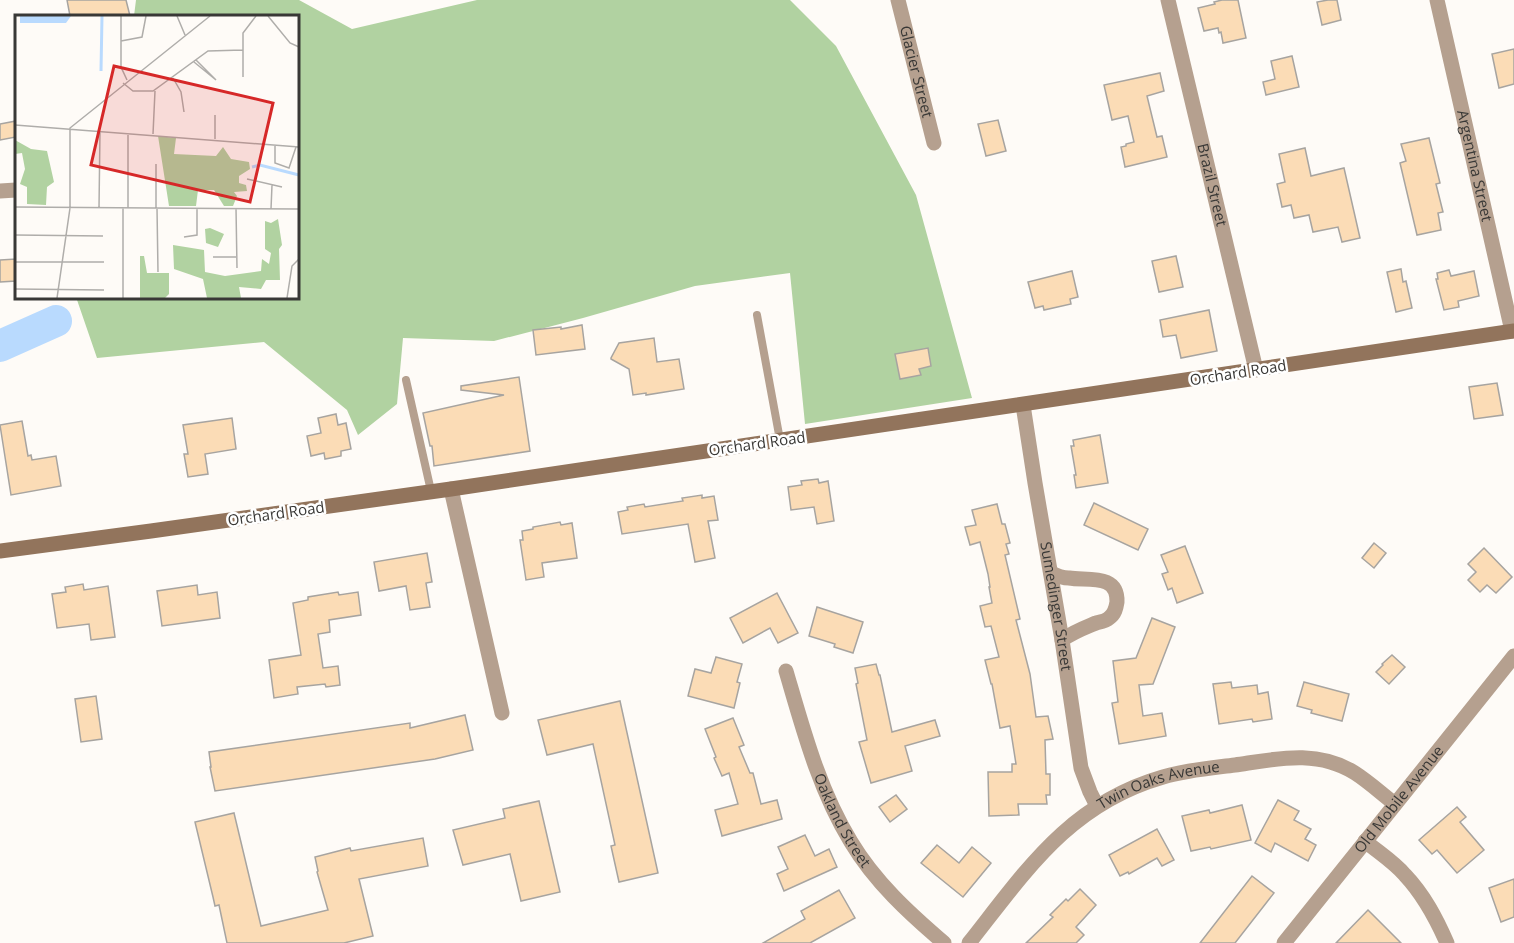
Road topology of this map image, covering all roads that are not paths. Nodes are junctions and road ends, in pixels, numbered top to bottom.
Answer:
1 (898, 0) edge
2 (1168, 0) edge
3 (1437, 0) edge
4 (934, 143) dead end
5 (15, 190) edge
6 (0, 191) edge
7 (757, 315) dead end
8 (1513, 331) edge
9 (1256, 370) junction
10 (406, 380) dead end
11 (1023, 405) junction
12 (780, 441) junction
13 (451, 489) junction
14 (431, 491) junction
15 (0, 551) edge
16 (1051, 573) junction
17 (1062, 640) junction
18 (1514, 656) edge
19 (786, 671) dead end
20 (502, 713) dead end
21 (1395, 804) junction
22 (1097, 806) junction
23 (1365, 841) junction
24 (944, 943) edge
25 (969, 943) edge
26 (1284, 943) edge
27 (1447, 943) edge

1 - 4 street, Glacier Street
2 - 9 street, Brazil Street
3 - 8 street, Argentina Street
5 - 6 street
7 - 12 lane
8 - 9 main road, Orchard Road
9 - 11 main road, Orchard Road
10 - 14 lane
11 - 12 main road, Orchard Road
11 - 16 street, Sumedinger Street
12 - 13 main road, Orchard Road
13 - 14 main road, Orchard Road
13 - 20 street
14 - 15 main road, Orchard Road
16 - 17 street, Sumedinger Street
16 - 17 street
17 - 22 street, Sumedinger Street
18 - 21 street, Old Mobile Avenue
19 - 24 street, Oakland Street
21 - 22 street, Twin Oaks Avenue
21 - 23 street, Old Mobile Avenue
22 - 25 street, Twin Oaks Avenue
23 - 26 street, Old Mobile Avenue
23 - 27 street

